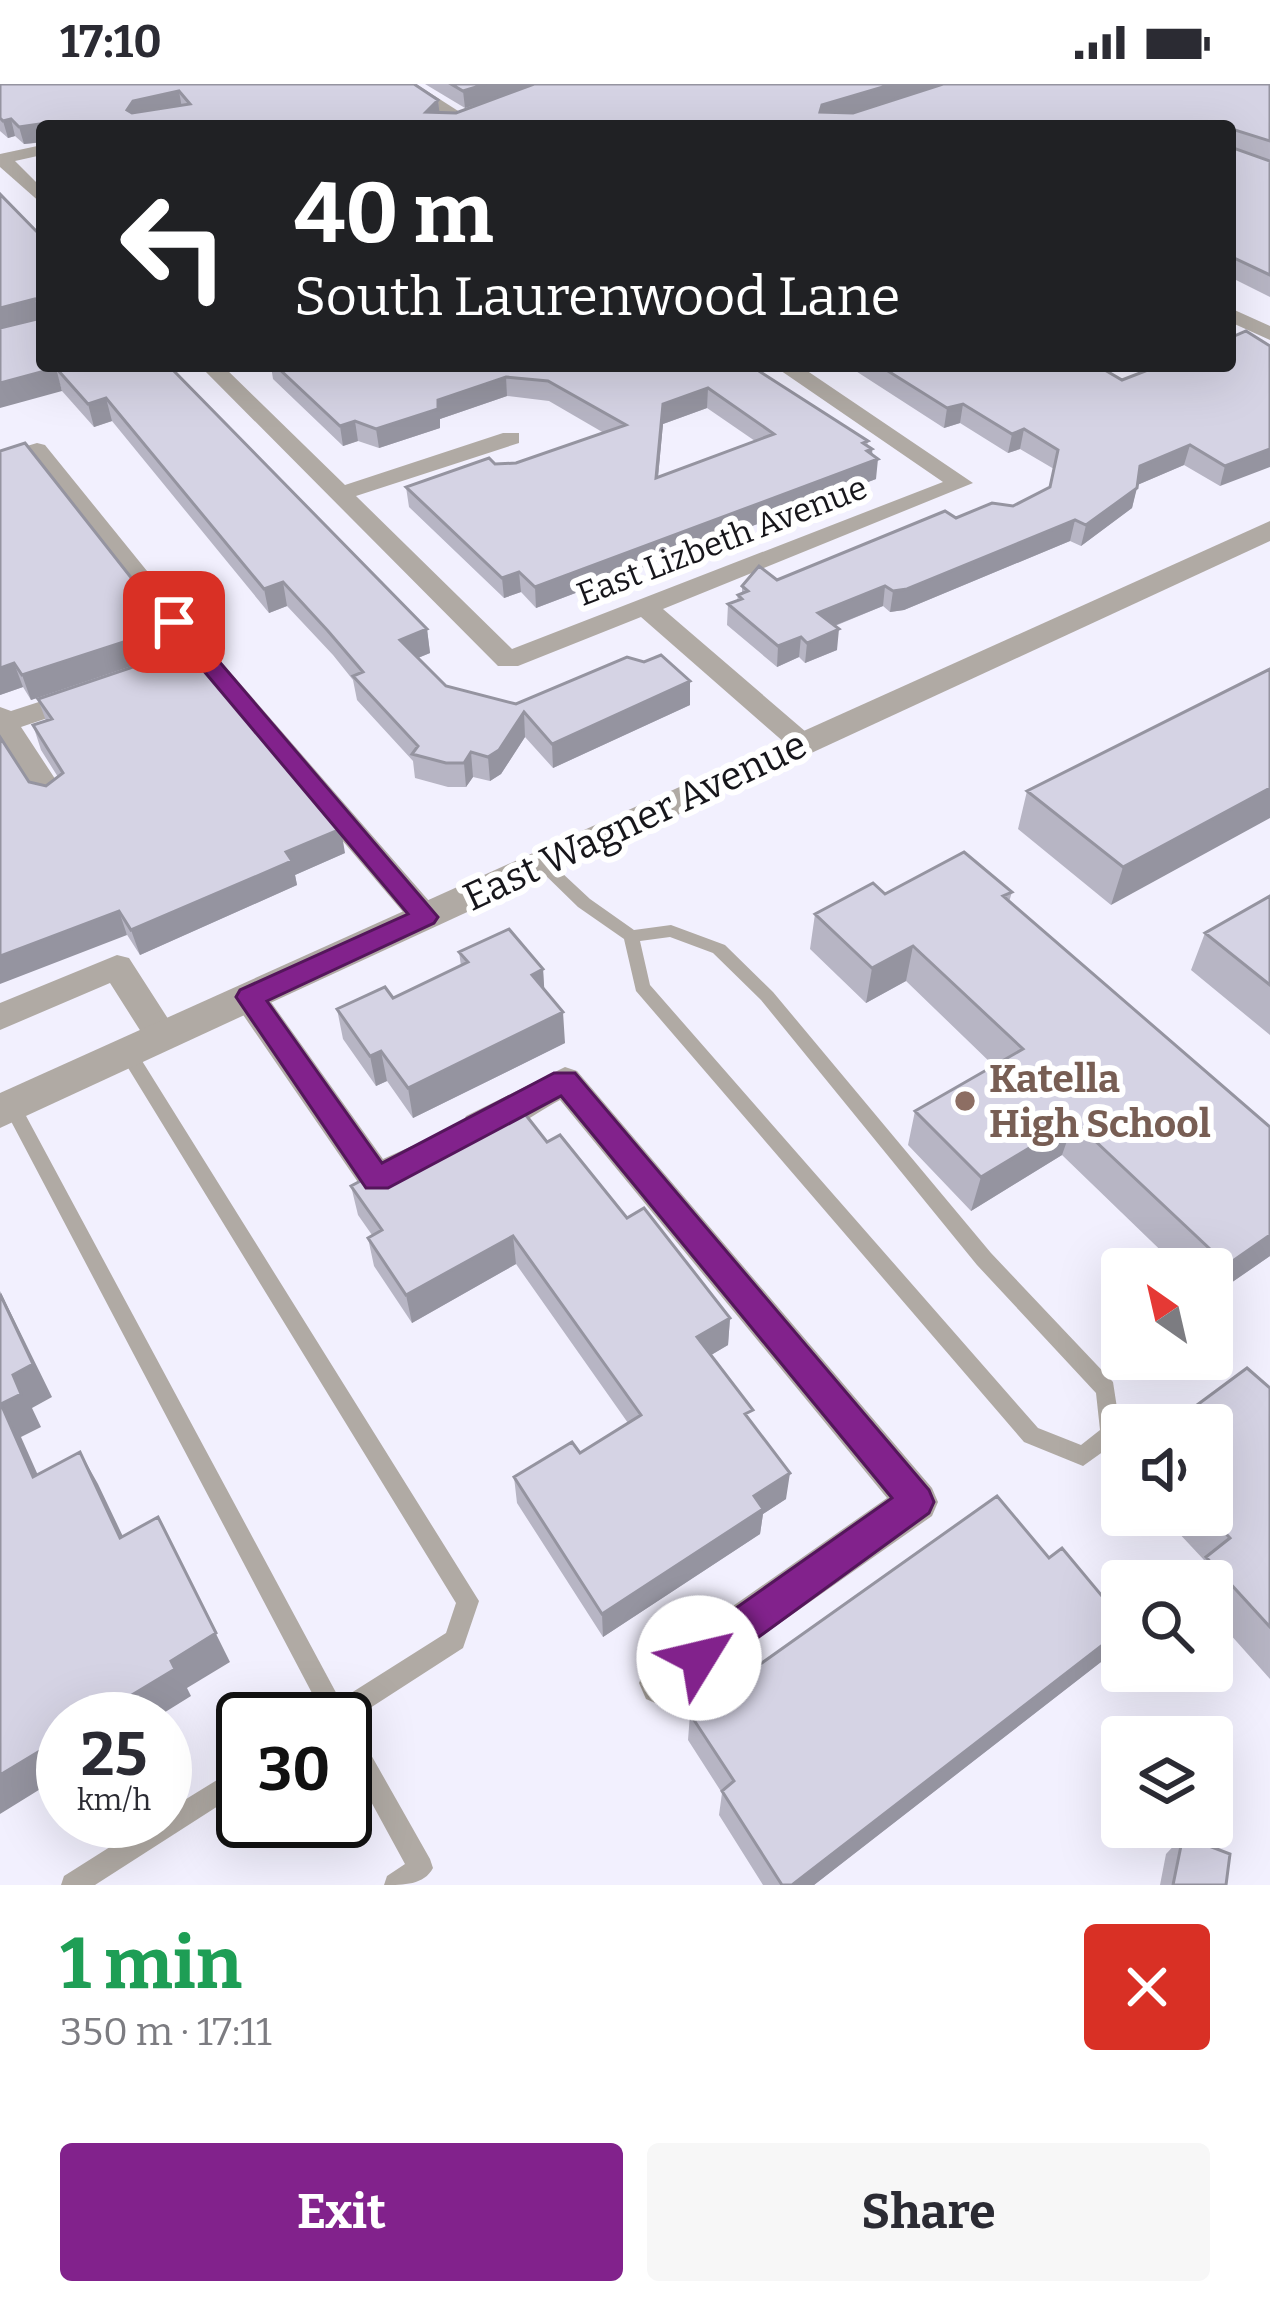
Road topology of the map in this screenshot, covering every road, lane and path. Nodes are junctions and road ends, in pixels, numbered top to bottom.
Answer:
1 (404, 84) edge
2 (453, 120) edge
3 (36, 151) edge
4 (2, 159) edge
5 (36, 193) edge
6 (1236, 317) edge
7 (1270, 334) edge
8 (217, 372) edge
9 (794, 372) edge
10 (511, 438) dead end
11 (0, 461) edge
12 (340, 494) junction
13 (1270, 530) edge
14 (645, 607) junction
15 (114, 686) edge
16 (2, 720) edge
17 (803, 743) junction
18 (52, 797) edge
19 (542, 863) junction
20 (425, 917) junction
21 (631, 936) junction
22 (249, 997) junction
23 (0, 1017) edge
24 (145, 1045) junction
25 (6, 1108) edge
26 (662, 1683) dead end
27 (322, 1692) edge
28 (372, 1697) edge
29 (372, 1781) edge
30 (216, 1793) edge
31 (73, 1885) edge
32 (396, 1885) edge

1 - 2 street
3 - 4 street
4 - 5 street
6 - 7 street
8 - 12 street
9 - 14 street, East Lizbeth Avenue
10 - 12 street
11 - 20 street
12 - 14 street, East Lizbeth Avenue
13 - 17 street, East Wagner Avenue
14 - 17 street
15 - 16 street
16 - 18 street
17 - 19 street, East Wagner Avenue
19 - 20 street, East Wagner Avenue
19 - 21 lane
20 - 22 street, East Wagner Avenue
21 - 21 lane
22 - 24 street, East Wagner Avenue
22 - 26 street
23 - 24 street
24 - 25 street, East Wagner Avenue
24 - 28 lane
25 - 27 lane
29 - 32 lane
30 - 31 lane

